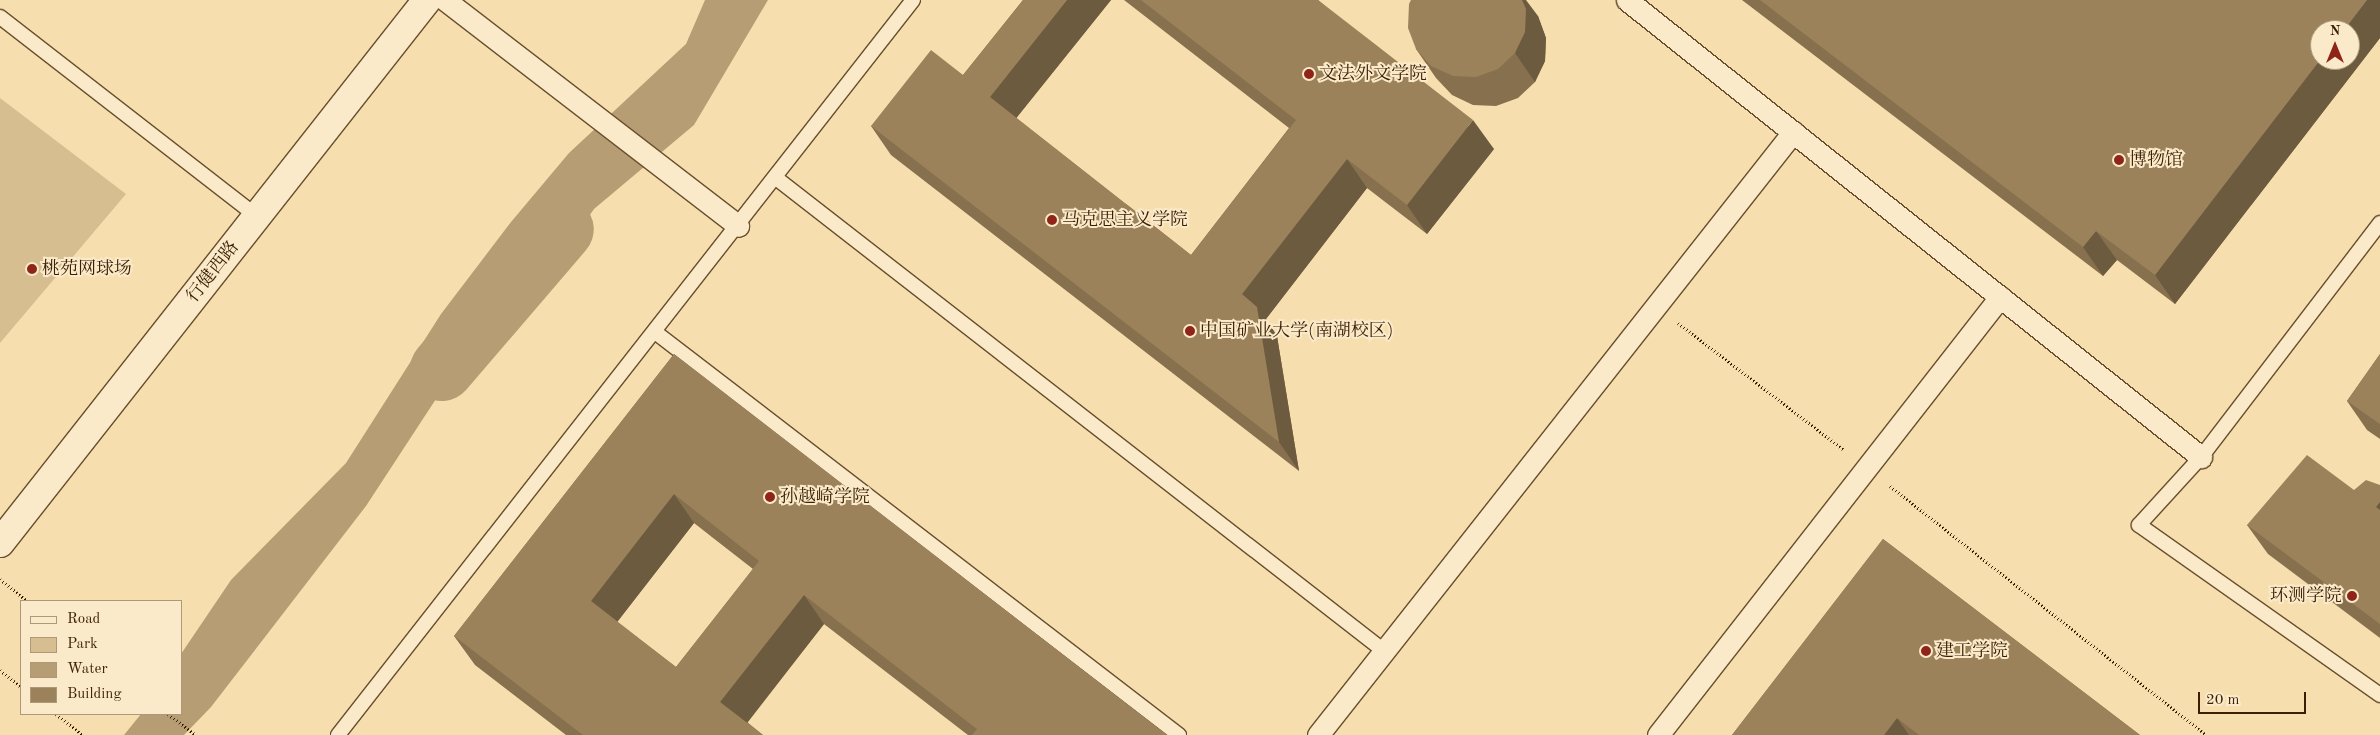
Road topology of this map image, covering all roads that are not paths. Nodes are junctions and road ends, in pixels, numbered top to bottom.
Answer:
1 (427, 0) edge
2 (445, 0) edge
3 (913, 0) edge
4 (1627, 0) edge
5 (0, 16) edge
6 (1793, 132) junction
7 (776, 178) junction
8 (257, 216) junction
9 (2380, 223) edge
10 (738, 226) junction
11 (2000, 297) junction
12 (655, 332) junction
13 (2201, 458) junction
14 (0, 543) edge
15 (1384, 651) junction
16 (2380, 695) edge
17 (338, 735) edge
18 (1179, 735) edge
19 (1318, 735) edge
20 (1658, 735) edge

1 - 8 street, 行健西路
2 - 10 street
3 - 7 lane
4 - 6 street
5 - 8 lane
6 - 11 street
6 - 15 street
7 - 10 lane
7 - 15 lane
8 - 14 street, 行健西路
9 - 13 lane
10 - 12 lane
11 - 13 street
11 - 20 street
12 - 17 lane
12 - 18 lane
13 - 16 lane
15 - 19 street

